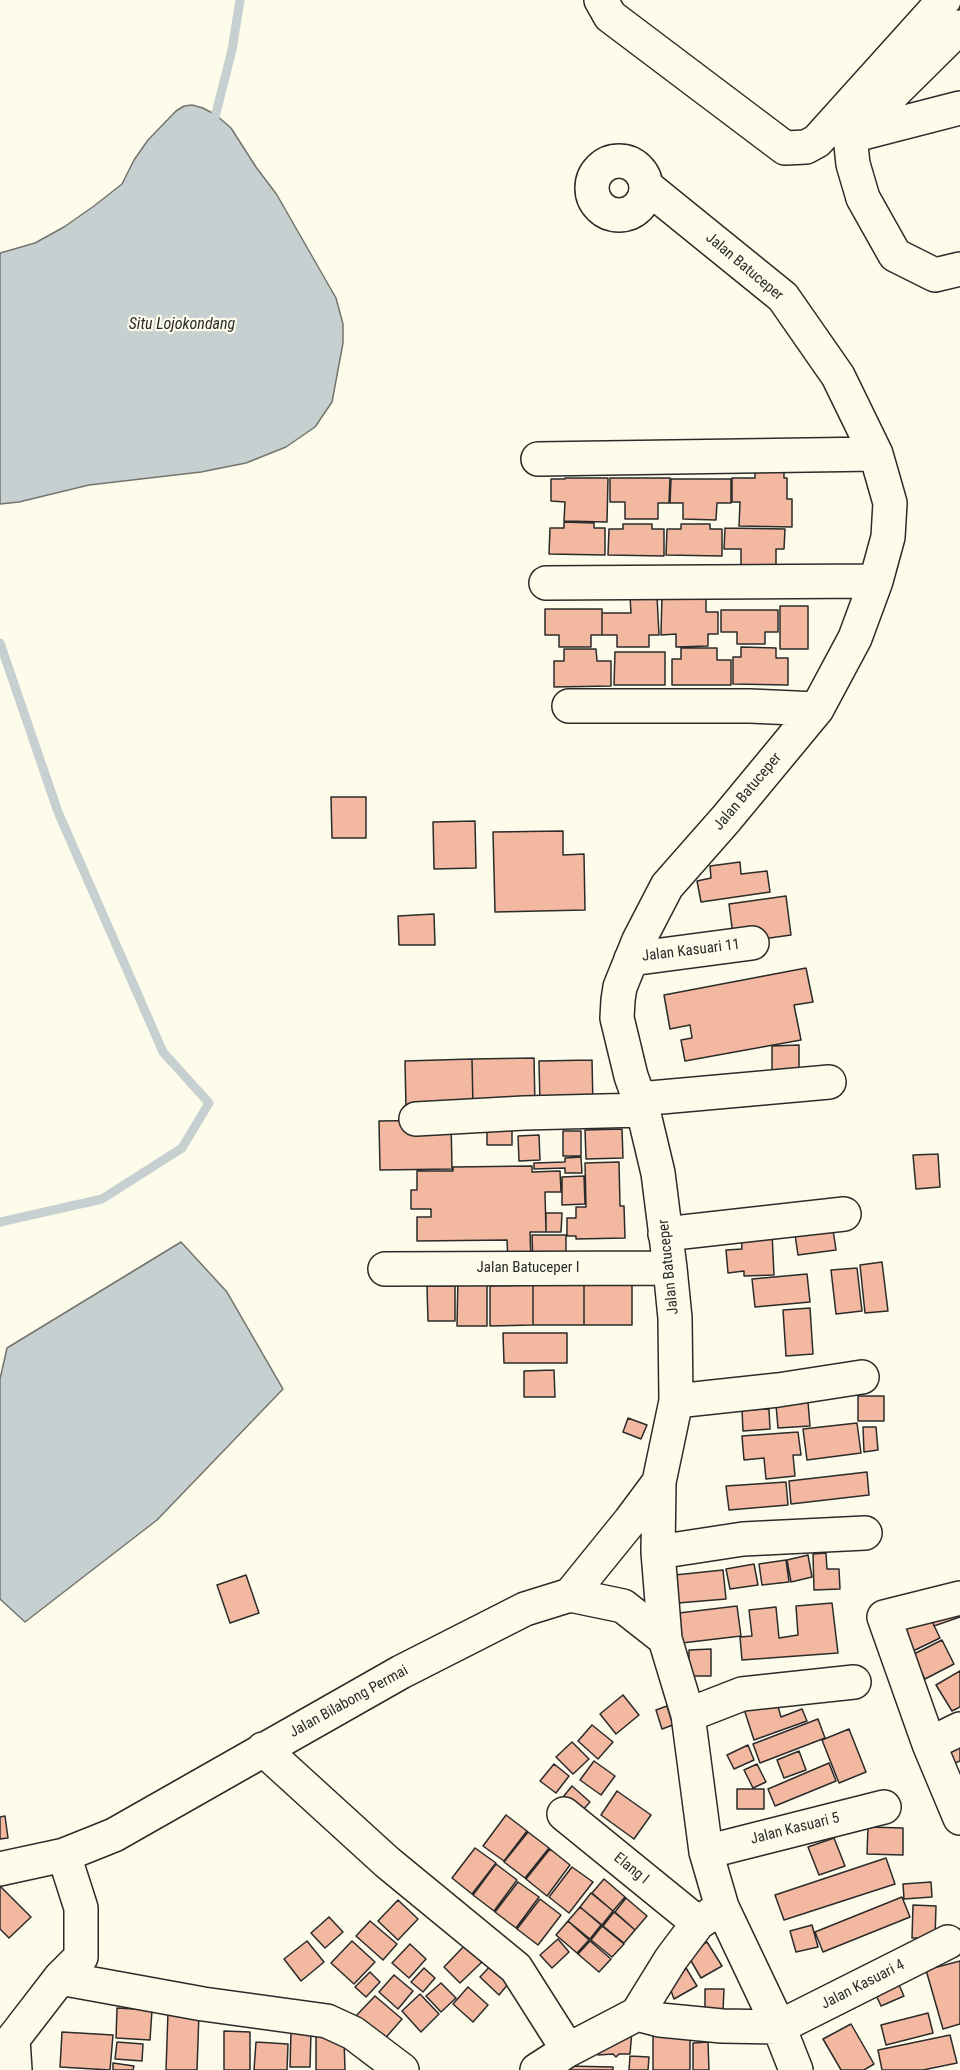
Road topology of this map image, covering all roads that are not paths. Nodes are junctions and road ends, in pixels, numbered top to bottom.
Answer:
1 (601, 0) edge
2 (945, 0) edge
3 (960, 27) edge
4 (960, 108) edge
5 (850, 136) junction
6 (646, 186) dead end
7 (958, 278) edge
8 (876, 454) junction
9 (538, 459) dead end
10 (876, 581) junction
11 (546, 583) dead end
12 (569, 706) dead end
13 (817, 708) junction
14 (752, 944) dead end
15 (631, 959) junction
16 (829, 1082) dead end
17 (641, 1105) junction
18 (416, 1119) dead end
19 (844, 1214) dead end
20 (665, 1234) junction
21 (670, 1268) junction
22 (385, 1269) dead end
23 (862, 1377) dead end
24 (676, 1401) junction
25 (659, 1482) junction
26 (865, 1533) dead end
27 (658, 1552) junction
28 (570, 1594) junction
29 (960, 1598) edge
30 (665, 1639) junction
31 (854, 1682) dead end
32 (688, 1715) junction
33 (960, 1730) edge
34 (929, 1744) junction
35 (263, 1749) junction
36 (884, 1807) dead end
37 (564, 1814) dead end
38 (960, 1818) edge
39 (706, 1852) junction
40 (64, 1855) junction
41 (0, 1869) edge
42 (710, 1915) junction
43 (948, 1942) dead end
44 (60, 1978) junction
45 (637, 2014) junction
46 (779, 2027) junction
47 (10, 2048) edge
48 (568, 2050) junction
49 (402, 2070) edge
50 (537, 2070) edge
51 (796, 2070) edge

1 - 2 street
3 - 5 street
4 - 5 street
5 - 7 street
6 - 8 street, Jalan Batuceper
8 - 9 street
8 - 10 street, Jalan Batuceper
10 - 11 street
10 - 13 street, Jalan Batuceper
12 - 13 street
13 - 15 street, Jalan Batuceper
14 - 15 street, Jalan Kasuari 11
15 - 17 street, Jalan Batuceper
16 - 17 street
17 - 18 street
17 - 20 street, Jalan Batuceper
19 - 20 street
20 - 21 street, Jalan Batuceper
21 - 22 street, Jalan Batuceper I
21 - 24 street, Jalan Batuceper
23 - 24 street
24 - 25 street, Jalan Batuceper
25 - 27 street
25 - 28 street
26 - 27 street
27 - 30 street
28 - 30 street
28 - 35 street, Jalan Bilabong Permai
29 - 34 street
30 - 32 street
31 - 32 street
32 - 39 street
33 - 34 street
34 - 38 street
35 - 40 street, Jalan Bilabong Permai
35 - 48 street
36 - 39 street, Jalan Kasuari 5
37 - 42 street, Elang I
39 - 42 street
40 - 41 street, Jalan Bilabong Permai
40 - 44 street
42 - 45 street
42 - 46 street
43 - 46 street, Jalan Kasuari 4
44 - 47 street
44 - 49 street
45 - 46 street
45 - 48 street
46 - 51 street
48 - 50 street

